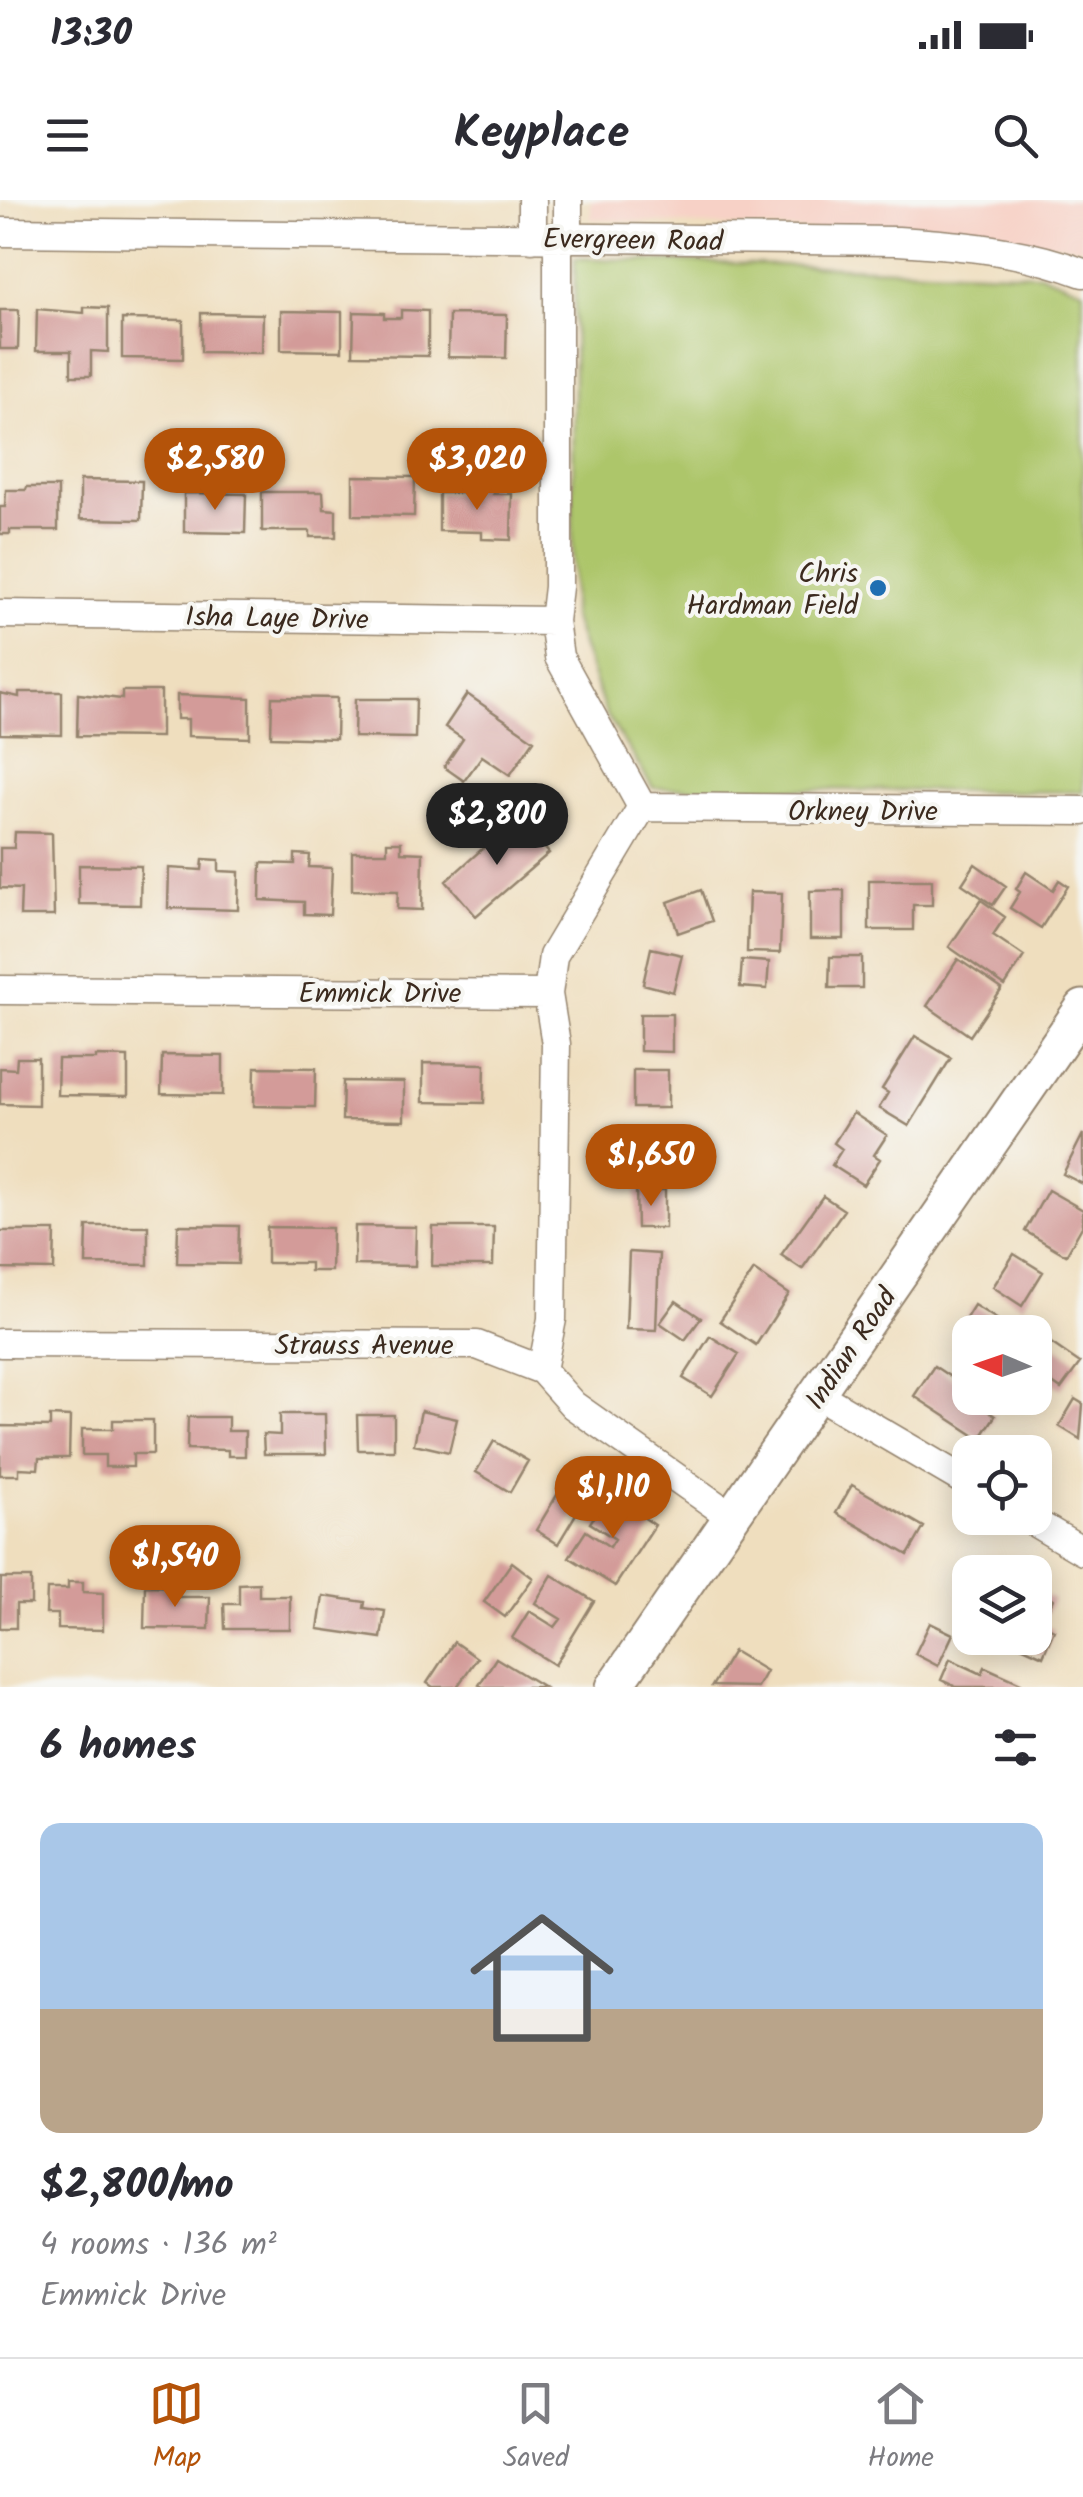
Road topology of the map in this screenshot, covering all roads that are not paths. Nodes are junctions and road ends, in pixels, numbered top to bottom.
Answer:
1 (532, 200) edge
2 (568, 200) edge
3 (0, 232) edge
4 (553, 238) junction
5 (1083, 273) edge
6 (0, 614) edge
7 (554, 621) junction
8 (642, 807) junction
9 (1083, 811) edge
10 (0, 990) edge
11 (548, 994) junction
12 (1083, 1008) edge
13 (0, 1343) edge
14 (542, 1370) junction
15 (818, 1394) junction
16 (952, 1473) edge
17 (732, 1517) junction
18 (1052, 1533) edge
19 (1083, 1551) edge
20 (614, 1687) edge

1 - 4 street
2 - 4 street
3 - 4 street, Evergreen Road
4 - 5 street, Evergreen Road
4 - 7 street
6 - 7 street, Isha Laye Drive
7 - 8 street
8 - 9 street, Orkney Drive
8 - 11 street
10 - 11 street, Emmick Drive
11 - 14 street
12 - 15 street, Indian Road
13 - 14 street, Strauss Avenue
14 - 17 street, Strauss Avenue
15 - 16 street
15 - 17 street, Indian Road
17 - 20 street, Indian Road
18 - 19 street

